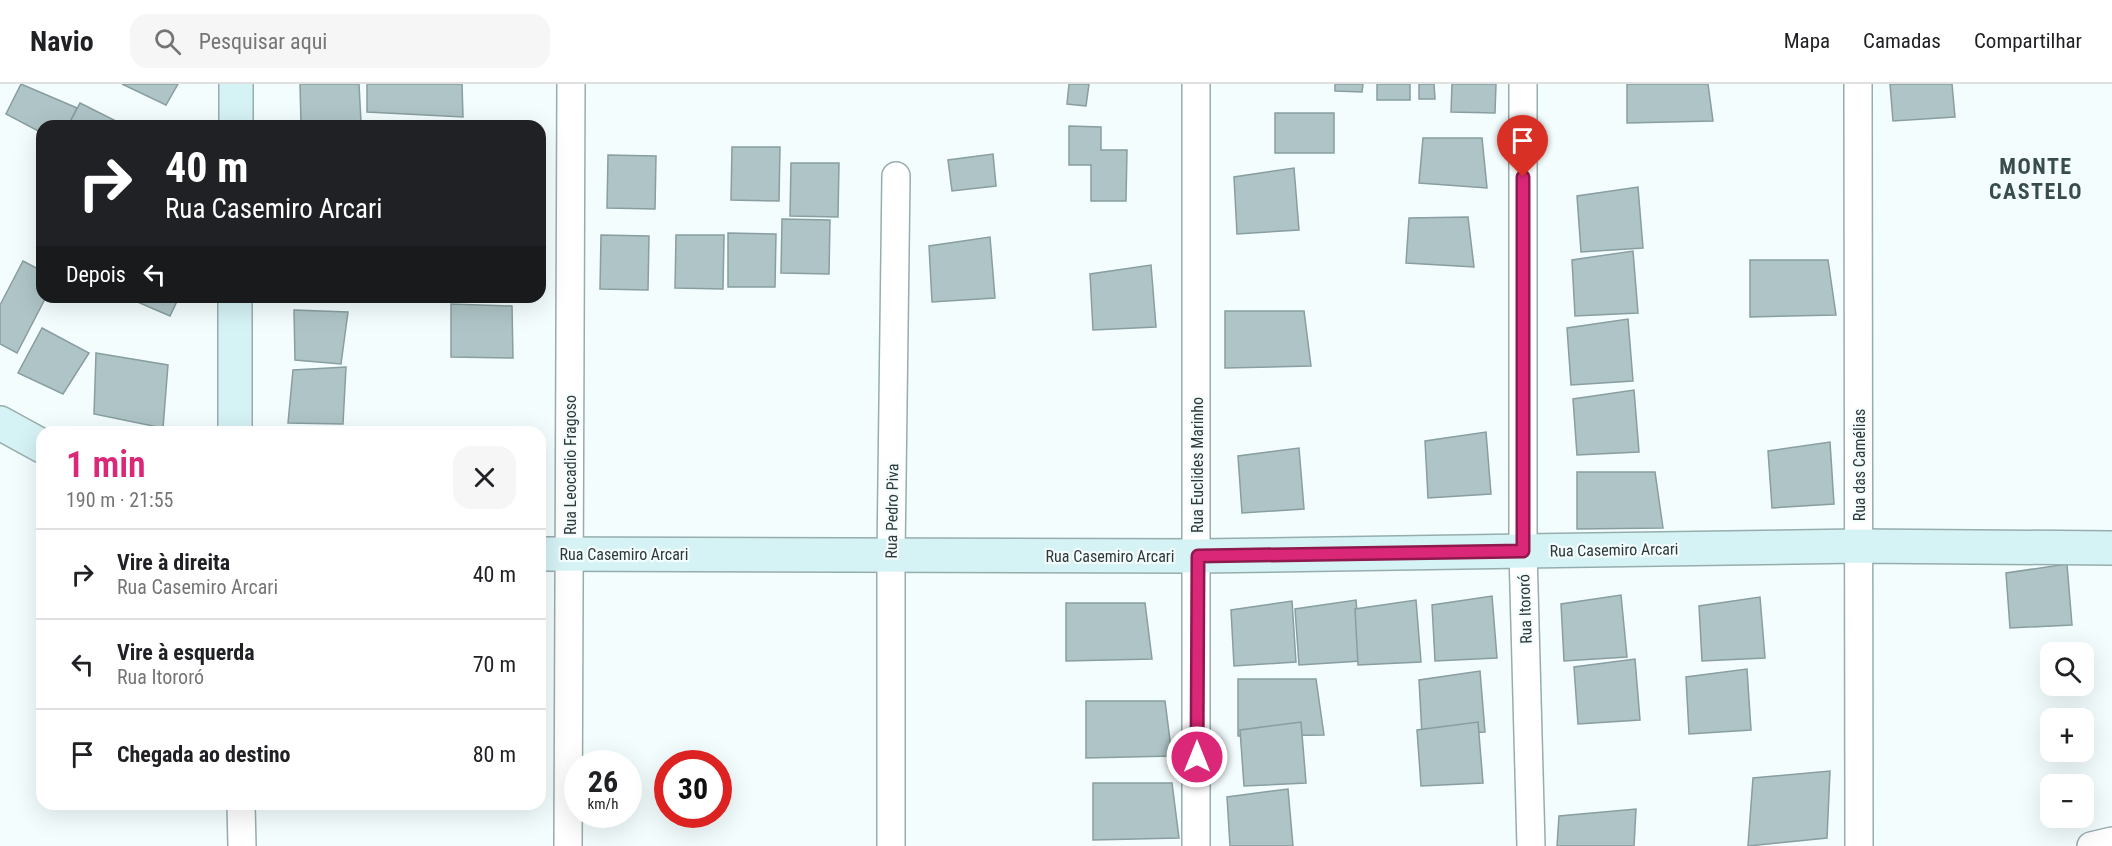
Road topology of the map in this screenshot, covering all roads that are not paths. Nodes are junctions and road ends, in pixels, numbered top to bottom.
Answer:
1 (236, 84) edge
2 (571, 84) edge
3 (1196, 84) edge
4 (1524, 84) edge
5 (1858, 84) edge
6 (236, 120) edge
7 (896, 176) dead end
8 (235, 303) edge
9 (0, 423) edge
10 (235, 426) edge
11 (36, 443) edge
12 (1859, 546) junction
13 (2112, 548) edge
14 (1523, 551) junction
15 (555, 554) edge
16 (891, 555) junction
17 (1198, 556) junction
18 (241, 810) edge
19 (2112, 842) edge
20 (242, 846) edge
21 (568, 846) edge
22 (891, 846) edge
23 (1197, 846) edge
24 (1531, 846) edge
25 (1859, 846) edge
26 (2091, 846) edge

1 - 6 street
2 - 15 street, Rua Leocadio Fragoso
3 - 17 street, Rua Euclides Marinho
4 - 14 street, Rua Itororó
5 - 12 street, Rua das Camélias
7 - 16 street, Rua Pedro Piva
8 - 10 street
9 - 11 street
12 - 13 street, Rua Casemiro Arcari
12 - 14 street, Rua Casemiro Arcari
12 - 25 street, Rua das Camélias
14 - 17 street, Rua Casemiro Arcari
14 - 24 street, Rua Itororó
15 - 16 street, Rua Casemiro Arcari
15 - 21 street, Rua Leocadio Fragoso
16 - 17 street, Rua Casemiro Arcari
16 - 22 street, Rua Pedro Piva
17 - 23 street, Rua Euclides Marinho
18 - 20 street
19 - 26 street

